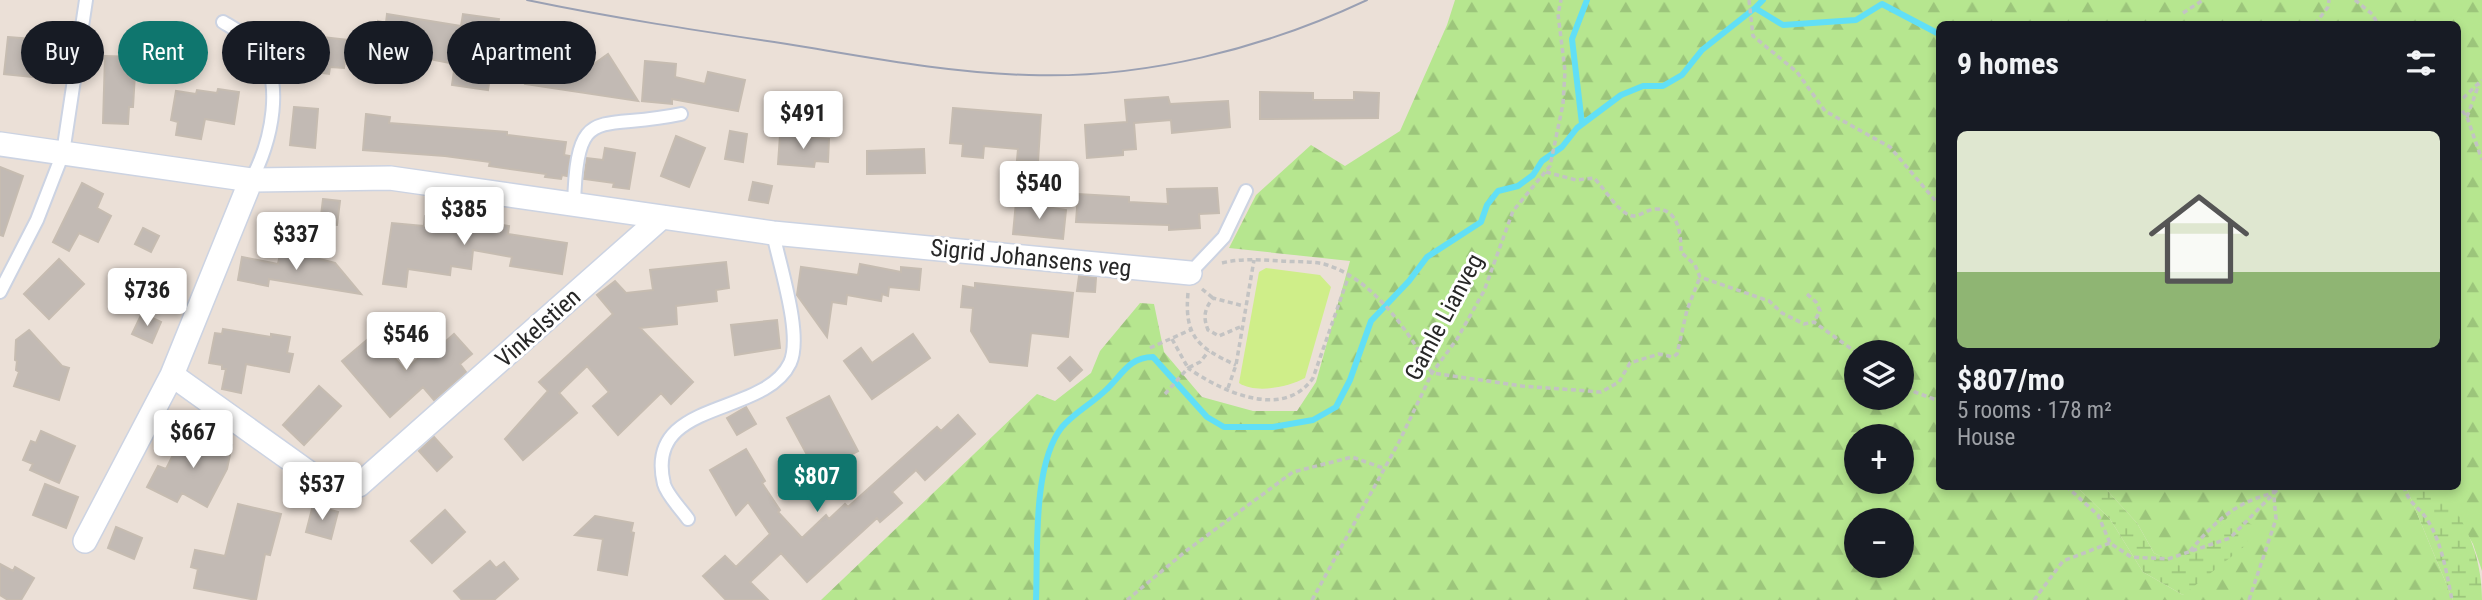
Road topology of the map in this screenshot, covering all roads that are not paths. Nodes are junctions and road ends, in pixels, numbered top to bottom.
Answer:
1 (86, 0) edge
2 (271, 84) edge
3 (681, 114) dead end
4 (0, 144) edge
5 (63, 153) junction
6 (251, 180) junction
7 (1246, 191) dead end
8 (574, 205) junction
9 (662, 217) junction
10 (773, 233) junction
11 (1190, 273) joint
12 (0, 292) edge
13 (172, 375) junction
14 (688, 519) dead end
15 (85, 541) dead end

1 - 5 lane
2 - 6 lane
3 - 8 lane
4 - 5 street, Sigrid Johansens veg
5 - 6 street, Sigrid Johansens veg
5 - 12 lane
6 - 8 street, Sigrid Johansens veg
6 - 13 street
7 - 11 lane
8 - 9 street, Sigrid Johansens veg
9 - 10 street, Sigrid Johansens veg
9 - 13 street, Vinkelstien
10 - 11 street, Sigrid Johansens veg
10 - 14 lane
13 - 15 street

